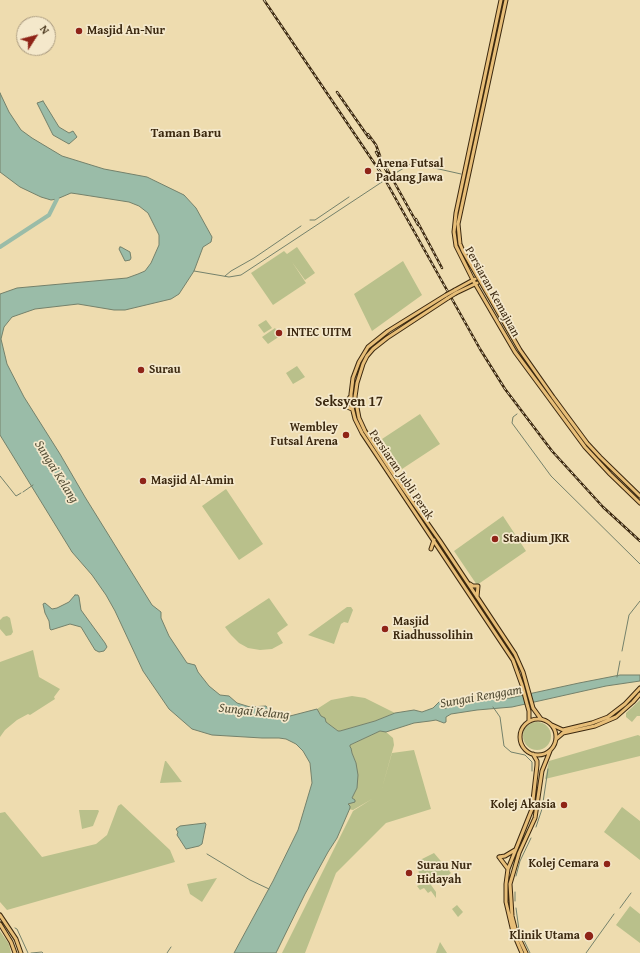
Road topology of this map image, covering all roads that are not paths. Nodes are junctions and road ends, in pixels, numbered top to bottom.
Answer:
1 (501, 0) edge
2 (506, 0) edge
3 (487, 74) junction
4 (486, 81) junction
5 (478, 278) junction
6 (473, 280) junction
7 (480, 282) junction
8 (476, 284) junction
9 (455, 291) junction
10 (447, 296) junction
11 (378, 338) junction
12 (387, 338) junction
13 (350, 396) junction
14 (356, 397) junction
15 (351, 403) junction
16 (353, 410) junction
17 (613, 470) junction
18 (610, 474) junction
19 (640, 496) edge
20 (640, 503) edge
21 (434, 540) junction
22 (440, 541) junction
23 (437, 545) junction
24 (440, 550) junction
25 (467, 582) junction
26 (477, 597) junction
27 (640, 688) edge
28 (640, 694) edge
29 (541, 719) junction
30 (529, 721) junction
31 (549, 722) junction
32 (556, 739) junction
33 (550, 751) junction
34 (533, 754) junction
35 (516, 850) junction
36 (519, 853) junction
37 (511, 861) junction
38 (508, 869) junction
39 (0, 914) edge
40 (0, 924) edge
41 (15, 953) edge
42 (21, 953) edge
43 (522, 953) edge
44 (526, 953) edge

1 - 3 main road, Persiaran Kemajuan
2 - 3 main road, Persiaran Kemajuan
3 - 4 main road, Persiaran Kemajuan
4 - 5 main road, Persiaran Kemajuan
4 - 6 main road, Persiaran Kemajuan
5 - 6 main road, Persiaran Jubli Perak
5 - 7 main road, Persiaran Kemajuan
6 - 8 main road, Persiaran Kemajuan
6 - 9 main road, Persiaran Jubli Perak
7 - 8 main road, Persiaran Jubli Perak
7 - 17 main road, Persiaran Kemajuan
8 - 9 main road, Persiaran Jubli Perak
8 - 18 main road, Persiaran Kemajuan
9 - 10 main road, Persiaran Jubli Perak, bridge
10 - 11 main road, Persiaran Jubli Perak
10 - 12 main road, Persiaran Jubli Perak
11 - 12 main road
11 - 13 main road, Persiaran Jubli Perak
12 - 14 main road, Persiaran Jubli Perak
13 - 15 main road, Persiaran Jubli Perak
13 - 16 main road
14 - 15 main road
14 - 22 main road, Persiaran Jubli Perak
15 - 16 main road, Persiaran Jubli Perak
16 - 21 main road, Persiaran Jubli Perak
17 - 18 main road
17 - 19 main road, Persiaran Kemajuan
18 - 20 main road, Persiaran Kemajuan
21 - 23 main road, Persiaran Jubli Perak
21 - 24 main road
22 - 23 main road
22 - 25 main road, Persiaran Jubli Perak
23 - 24 main road, Persiaran Jubli Perak
24 - 30 main road, Persiaran Jubli Perak
25 - 26 main road, Persiaran Jubli Perak
25 - 26 main road
26 - 29 main road, Persiaran Jubli Perak
27 - 31 main road
28 - 32 main road
29 - 30 main road
29 - 31 main road
30 - 34 main road
31 - 32 main road
32 - 33 main road
33 - 34 main road
33 - 36 main road
34 - 35 main road
35 - 37 main road
35 - 38 main road
36 - 37 main road
36 - 44 main road
37 - 38 main road
38 - 43 main road
39 - 42 main road
40 - 41 main road

